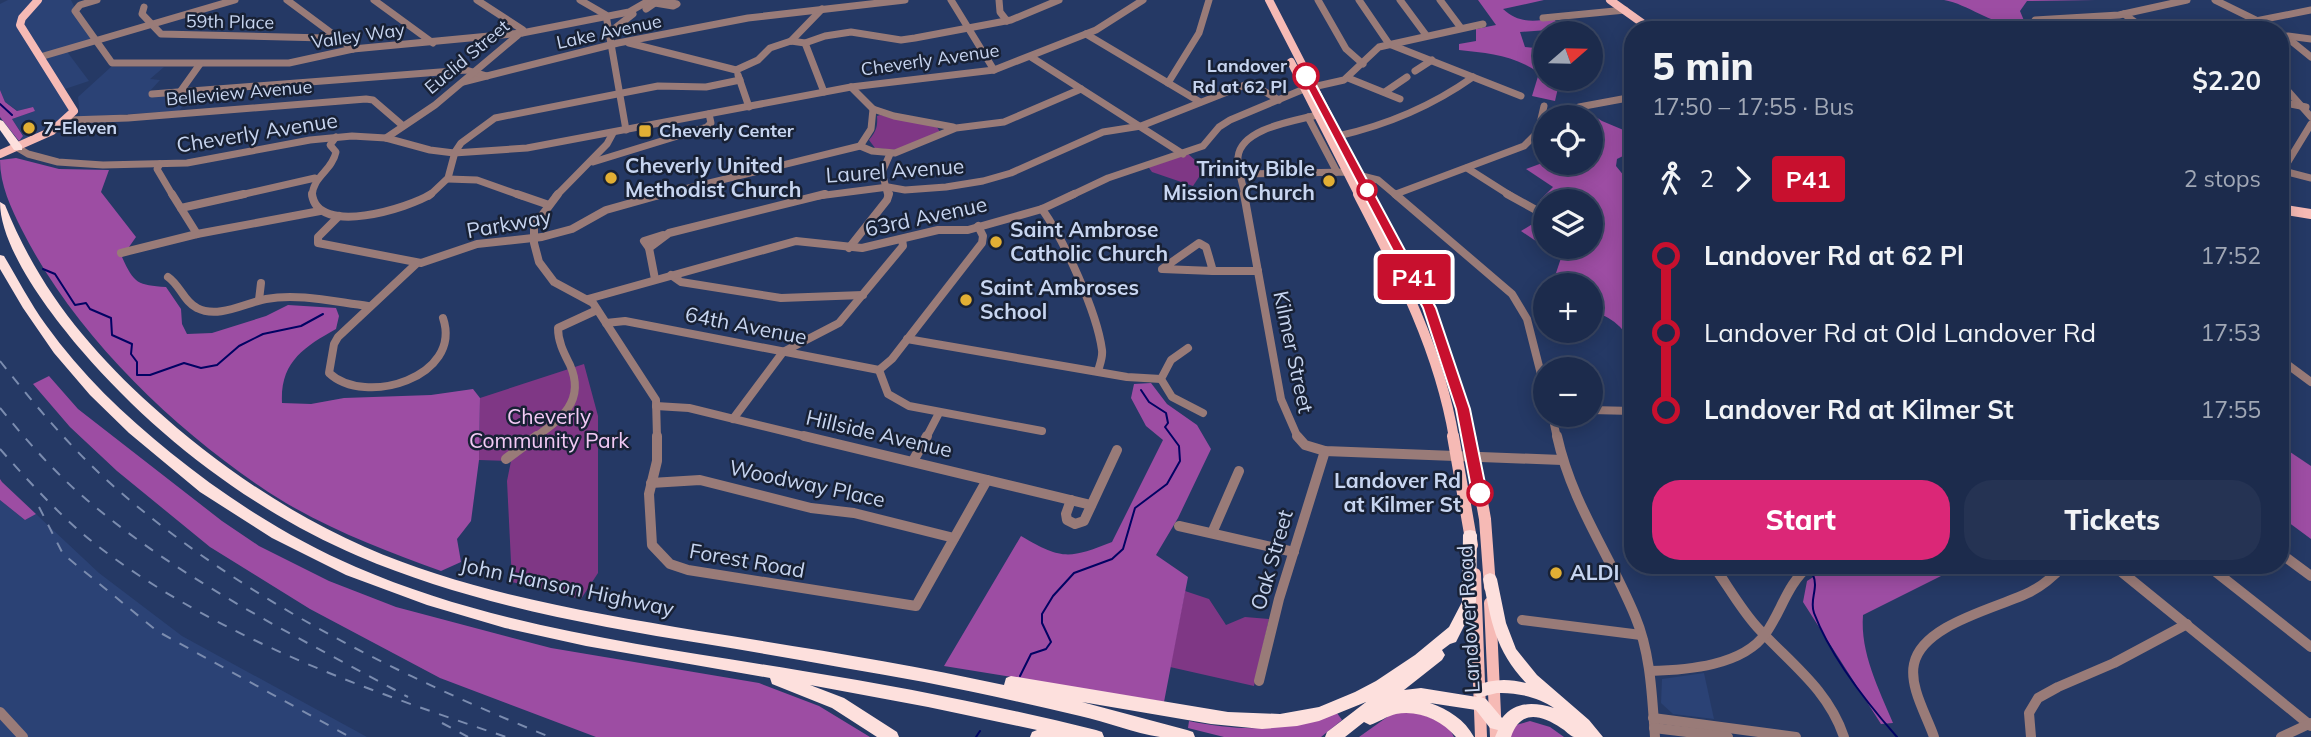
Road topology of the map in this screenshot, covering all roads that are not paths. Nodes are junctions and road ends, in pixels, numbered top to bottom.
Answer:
1 (38, 0) edge
2 (97, 0) edge
3 (234, 0) edge
4 (287, 0) edge
5 (374, 0) edge
6 (477, 0) edge
7 (580, 0) edge
8 (905, 0) edge
9 (951, 0) edge
10 (999, 0) edge
11 (1059, 0) edge
12 (1143, 0) edge
13 (1209, 0) edge
14 (1261, 0) edge
15 (1269, 0) edge
16 (1318, 0) edge
17 (1359, 0) edge
18 (1400, 0) edge
19 (1440, 0) edge
20 (1600, 0) edge
21 (1608, 0) edge
22 (2187, 0) edge
23 (2215, 0) edge
24 (656, 1) edge
25 (144, 7) dead end
26 (822, 9) junction
27 (1625, 10) junction
28 (2311, 10) edge
29 (1614, 11) junction
30 (629, 13) junction
31 (607, 15) junction
32 (2124, 15) junction
33 (1543, 18) dead end
34 (2076, 18) junction
35 (2255, 19) junction
36 (1007, 21) junction
37 (1628, 21) edge
38 (1640, 21) edge
39 (2035, 21) edge
40 (2079, 21) edge
41 (2133, 21) edge
42 (2247, 21) edge
43 (2259, 21) edge
44 (1483, 24) dead end
45 (151, 25) junction
46 (1461, 28) junction
47 (968, 29) junction
48 (610, 32) junction
49 (523, 33) junction
50 (1086, 34) junction
51 (2289, 34) edge
52 (333, 35) junction
53 (1426, 35) junction
54 (2289, 39) edge
55 (2311, 39) edge
56 (97, 41) junction
57 (791, 41) junction
58 (627, 42) junction
59 (433, 43) junction
60 (805, 43) junction
61 (1389, 44) junction
62 (612, 46) junction
63 (353, 49) junction
64 (40, 57) junction
65 (1031, 57) junction
66 (2311, 57) edge
67 (1432, 60) junction
68 (200, 64) junction
69 (1363, 64) junction
70 (736, 70) junction
71 (994, 70) junction
72 (475, 71) junction
73 (1415, 71) dead end
74 (487, 76) junction
75 (1407, 77) dead end
76 (1473, 77) junction
77 (1348, 78) junction
78 (740, 80) junction
79 (463, 82) junction
80 (1168, 83) junction
81 (866, 85) junction
82 (851, 87) junction
83 (1081, 89) junction
84 (1308, 89) junction
85 (2289, 90) edge
86 (180, 92) junction
87 (824, 92) junction
88 (1385, 92) junction
89 (620, 93) junction
90 (152, 94) dead end
91 (861, 94) junction
92 (1521, 96) dead end
93 (1400, 99) dead end
94 (1624, 99) edge
95 (1279, 100) junction
96 (1200, 102) junction
97 (2289, 104) edge
98 (1590, 105) edge
99 (748, 107) junction
100 (2308, 107) edge
101 (873, 109) junction
102 (709, 114) junction
103 (1313, 116) junction
104 (2311, 117) edge
105 (69, 120) junction
106 (0, 123) edge
107 (2311, 124) edge
108 (402, 125) junction
109 (1141, 126) junction
110 (956, 128) junction
111 (626, 130) junction
112 (612, 133) junction
113 (1338, 136) junction
114 (335, 137) junction
115 (1533, 137) edge
116 (386, 138) junction
117 (582, 139) junction
118 (860, 146) junction
119 (18, 148) junction
120 (600, 152) junction
121 (1, 153) edge
122 (454, 153) junction
123 (890, 153) junction
124 (1183, 154) junction
125 (2289, 159) edge
126 (593, 162) junction
127 (160, 164) junction
128 (1467, 168) junction
129 (1341, 172) junction
130 (2289, 172) edge
131 (1241, 174) junction
132 (1358, 174) junction
133 (315, 178) junction
134 (2311, 178) edge
135 (448, 179) junction
136 (888, 187) junction
137 (1395, 194) junction
138 (0, 205) edge
139 (549, 205) junction
140 (181, 208) junction
141 (1533, 208) edge
142 (1042, 209) junction
143 (2289, 210) edge
144 (320, 211) junction
145 (2311, 214) edge
146 (339, 216) junction
147 (2289, 216) edge
148 (2311, 219) edge
149 (978, 226) junction
150 (197, 234) junction
151 (533, 236) junction
152 (902, 239) junction
153 (849, 248) junction
154 (121, 253) dead end
155 (0, 258) edge
156 (416, 264) junction
157 (0, 271) edge
158 (1213, 271) junction
159 (1258, 271) junction
160 (671, 275) junction
161 (168, 277) dead end
162 (655, 279) junction
163 (261, 282) dead end
164 (863, 295) junction
165 (22, 298) junction
166 (589, 299) junction
167 (259, 300) junction
168 (369, 306) junction
169 (597, 310) junction
170 (443, 318) dead end
171 (606, 323) junction
172 (907, 339) junction
173 (1188, 348) dead end
174 (782, 352) junction
175 (1537, 357) edge
176 (2289, 366) edge
177 (879, 370) junction
178 (1098, 371) junction
179 (1161, 379) junction
180 (2311, 382) edge
181 (656, 406) junction
182 (1603, 410) edge
183 (1624, 411) edge
184 (939, 413) junction
185 (1203, 413) dead end
186 (733, 419) junction
187 (1555, 427) edge
188 (1042, 431) dead end
189 (1117, 450) dead end
190 (1325, 451) junction
191 (1458, 455) junction
192 (1473, 456) junction
193 (506, 459) dead end
194 (1562, 460) junction
195 (913, 461) junction
196 (1239, 471) dead end
197 (987, 480) junction
198 (651, 483) junction
199 (1072, 500) junction
200 (1091, 505) junction
201 (1179, 526) dead end
202 (1212, 533) junction
203 (1470, 535) junction
204 (954, 538) junction
205 (1294, 552) junction
206 (2289, 560) edge
207 (1720, 574) edge
208 (1800, 574) edge
209 (2058, 574) edge
210 (2124, 574) edge
211 (2218, 574) edge
212 (2311, 576) edge
213 (1490, 579) junction
214 (1522, 620) dead end
215 (2187, 624) junction
216 (1455, 631) junction
217 (1640, 635) junction
218 (1765, 635) junction
219 (2311, 648) edge
220 (706, 661) junction
221 (1650, 671) junction
222 (914, 673) junction
223 (1259, 681) dead end
224 (1485, 694) junction
225 (1381, 701) junction
226 (1562, 705) junction
227 (0, 712) edge
228 (2310, 724) edge
229 (1654, 727) edge
230 (1498, 732) edge
231 (23, 737) edge
232 (891, 737) edge
233 (1038, 737) edge
234 (1070, 737) edge
235 (1096, 737) edge
236 (1187, 737) edge
237 (1333, 737) edge
238 (1345, 737) edge
239 (1466, 737) edge
240 (1481, 737) edge
241 (1584, 737) edge
242 (1595, 737) edge
243 (1728, 737) edge
244 (1796, 737) edge
245 (1844, 737) edge
246 (1934, 737) edge
247 (2031, 737) edge
248 (2281, 737) edge

1 - 64 main road
2 - 56 street
3 - 45 street
4 - 52 street
5 - 59 street
6 - 49 street, Euclid Street
7 - 31 street
8 - 26 street, Lake Avenue
9 - 47 street
10 - 36 street
11 - 36 street
12 - 50 street, Cheverly Avenue
13 - 80 street
14 - 84 main road, Landover Road
15 - 84 main road, Landover Road
16 - 69 street
17 - 61 street
18 - 53 street
19 - 46 street
20 - 29 main road
21 - 27 main road
22 - 32 street
23 - 35 street
24 - 30 street
25 - 45 street
26 - 57 street
26 - 58 street, Lake Avenue
27 - 29 street
27 - 38 main road
28 - 35 street
29 - 33 street
29 - 37 main road
30 - 31 street, Valley Way
30 - 48 street
31 - 48 street
31 - 49 street, Valley Way
32 - 34 street
32 - 41 street
34 - 39 street
34 - 40 street
35 - 42 street
35 - 43 street
36 - 47 street
44 - 46 street
45 - 52 street, 59th Place
45 - 56 street
46 - 53 street
47 - 60 street
47 - 71 street
48 - 62 street
49 - 59 street, Valley Way
49 - 72 street, Euclid Street
50 - 65 street, Cheverly Avenue
50 - 80 street
51 - 55 street
52 - 63 street
53 - 61 street
54 - 66 street
56 - 64 street
56 - 68 street, Valley Way
57 - 60 street
57 - 70 street
58 - 62 street, Lake Avenue
58 - 70 street
59 - 63 street, Valley Way
60 - 87 street
61 - 67 street
61 - 69 street
62 - 74 street, Lake Avenue
62 - 89 street
63 - 68 street, Valley Way
64 - 105 main road
65 - 71 street, Cheverly Avenue
65 - 83 street
67 - 73 street
67 - 76 street
68 - 86 street
69 - 77 street
70 - 78 street
71 - 81 street, Cheverly Avenue
72 - 74 street
72 - 79 street, Euclid Street
72 - 86 street
74 - 79 street, Lake Avenue
75 - 88 street
76 - 92 street
76 - 113 street
77 - 84 street, 63rd Avenue
77 - 88 street
78 - 89 street
78 - 99 street
79 - 108 street, Euclid Street
80 - 96 street
81 - 82 street, Cheverly Avenue
81 - 91 street
82 - 87 street, Cheverly Avenue
82 - 91 street
83 - 109 street
83 - 110 street
84 - 95 street, 63rd Avenue
84 - 103 main road, Landover Road
84 - 113 main road, Landover Road
85 - 100 street
86 - 90 street
87 - 99 street, Cheverly Avenue
88 - 93 street
89 - 111 street
89 - 122 street
91 - 101 street
94 - 98 street
95 - 96 street, Laurel Avenue
95 - 124 street, 63rd Avenue
96 - 109 street, Laurel Avenue
97 - 100 street
99 - 102 street, Cheverly Avenue
100 - 104 street
101 - 110 street
101 - 118 street
102 - 111 street, Cheverly Avenue
102 - 126 street
103 - 129 main road, Landover Road
103 - 131 street
105 - 108 street, Belleview Avenue
105 - 119 main road
106 - 119 highway
107 - 125 street
108 - 116 street, Euclid Street
109 - 124 street
109 - 136 street, Laurel Avenue
110 - 123 street
111 - 112 street, Cheverly Avenue
112 - 117 street, Cheverly Avenue
112 - 120 street
113 - 132 main road, Landover Road
114 - 116 street, Cheverly Avenue
114 - 127 street, Cheverly Avenue
114 - 133 street
115 - 128 street
116 - 122 street, Cheverly Avenue
117 - 120 street
117 - 122 street, Cheverly Avenue
118 - 123 street
118 - 151 street, Parkway
119 - 121 main road
119 - 127 street, Cheverly Avenue
120 - 126 street
122 - 135 street
123 - 136 street
124 - 142 street, 63rd Avenue
126 - 139 street
127 - 140 street
128 - 137 street
128 - 141 street
129 - 131 street
129 - 132 street
129 - 191 main road, Landover Road
130 - 134 street
131 - 159 street, Kilmer Street
132 - 137 street
132 - 192 main road, Landover Road
133 - 140 street
133 - 144 street
135 - 139 street
135 - 146 street
136 - 153 street
136 - 162 street, Laurel Avenue
137 - 175 street
138 - 222 highway, John Hanson Highway
139 - 151 street
140 - 150 street
142 - 149 street, 63rd Avenue
142 - 178 street
143 - 145 main road
144 - 146 street
144 - 150 street
146 - 156 street
147 - 148 main road
149 - 152 street, 63rd Avenue
149 - 172 street
150 - 154 street
151 - 156 street, Parkway
151 - 166 street, Forest Road
152 - 153 street, 63rd Avenue
152 - 164 street
153 - 160 street, 63rd Avenue
155 - 165 highway
156 - 168 street
157 - 165 highway
158 - 158 street
158 - 159 street
159 - 190 street, Kilmer Street
160 - 162 street, 63rd Avenue
160 - 164 street
161 - 167 street
162 - 166 street, 63rd Avenue
163 - 167 street
164 - 174 street
165 - 220 highway
166 - 169 street, Forest Road
167 - 168 street
168 - 170 street
169 - 171 street, Forest Road
169 - 193 street
171 - 174 street, 64th Avenue
171 - 181 street, Forest Road
172 - 177 street
172 - 178 street
173 - 179 street
174 - 177 street, 64th Avenue
174 - 186 street
176 - 180 street
177 - 184 street
178 - 179 street
179 - 185 street
181 - 186 street, Hillside Avenue
181 - 198 street, Forest Road
182 - 183 street
184 - 188 street
184 - 195 street
186 - 195 street, Hillside Avenue
187 - 194 street
189 - 200 street
190 - 191 street
190 - 205 street, Oak Street
191 - 192 street
191 - 203 main road, Landover Road
192 - 194 street
192 - 213 main road, Landover Road
194 - 217 street
195 - 197 street, Hillside Avenue
196 - 202 street
197 - 199 street, Hillside Avenue
197 - 204 street
198 - 204 street, Woodway Place
198 - 204 street, Forest Road
199 - 200 street, Hillside Avenue
199 - 200 street
201 - 202 street
202 - 205 street
203 - 216 highway
203 - 224 main road, Landover Road
205 - 223 street, Oak Street
206 - 212 street
207 - 218 street
208 - 218 street
209 - 246 street
210 - 215 street
211 - 219 street
213 - 224 main road, Landover Road
213 - 226 highway
214 - 217 street
215 - 228 street
215 - 247 street
216 - 222 highway
216 - 225 highway
217 - 221 street
218 - 221 street
218 - 245 street
220 - 232 highway
220 - 235 highway
221 - 229 street
222 - 236 highway, John Hanson Highway
224 - 225 highway
224 - 226 highway
224 - 230 highway
224 - 230 main road, Landover Road
224 - 240 main road, Landover Road
225 - 237 highway
226 - 242 highway
227 - 231 street
228 - 248 street
229 - 243 street
229 - 244 street
230 - 241 highway
233 - 234 highway
238 - 239 highway

